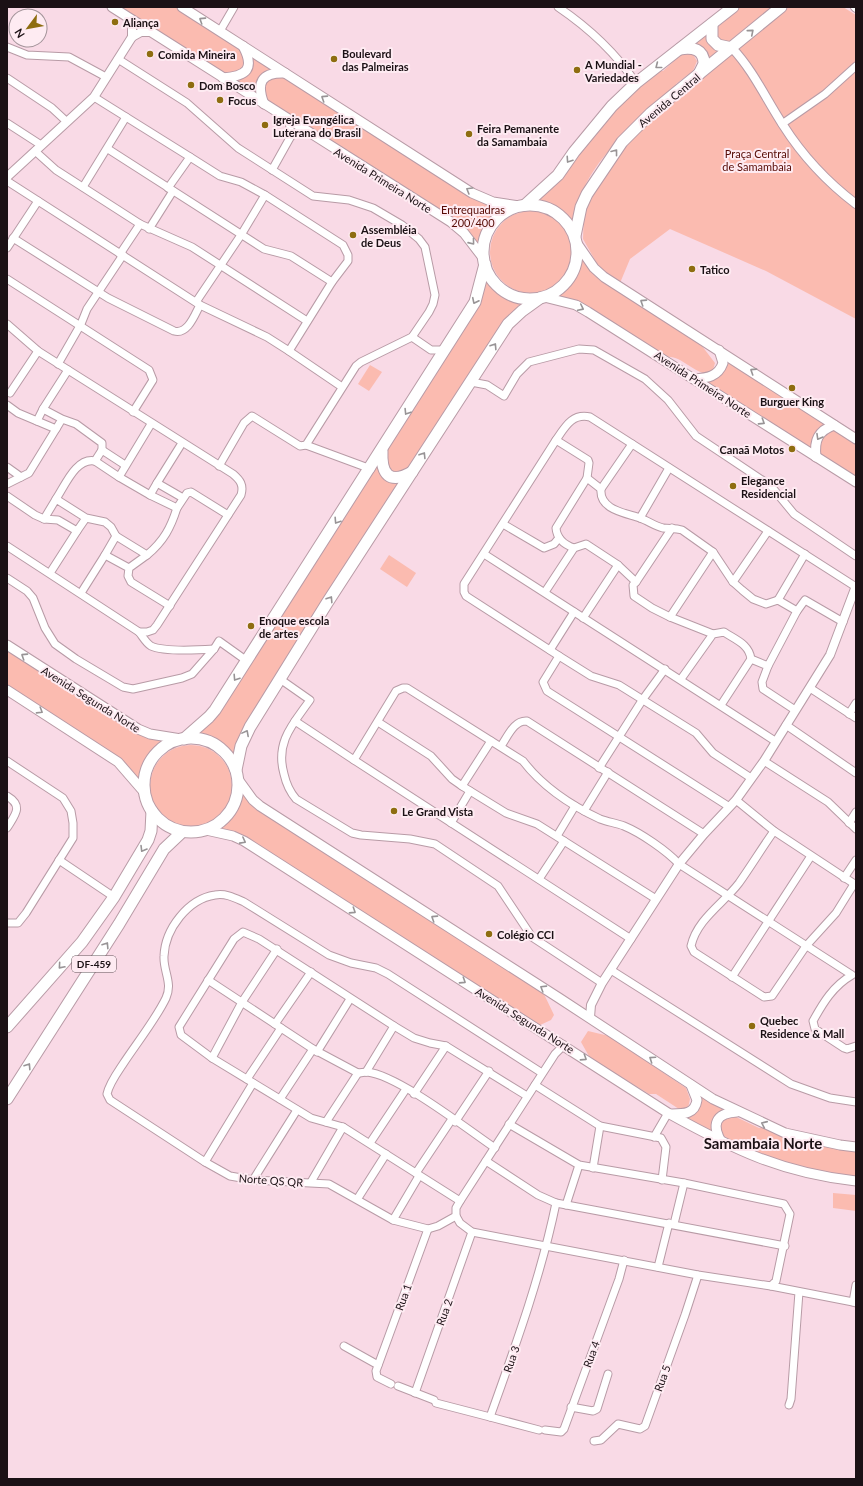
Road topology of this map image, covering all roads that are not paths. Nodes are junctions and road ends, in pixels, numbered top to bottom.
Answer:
1 (112, 7) edge
2 (182, 7) edge
3 (234, 7) edge
4 (558, 7) edge
5 (733, 7) edge
6 (781, 7) edge
7 (132, 20) junction
8 (712, 24) junction
9 (220, 31) junction
10 (150, 32) junction
11 (132, 37) junction
12 (736, 45) junction
13 (243, 46) junction
14 (7, 48) edge
15 (680, 49) junction
16 (118, 59) junction
17 (856, 66) edge
18 (285, 73) junction
19 (699, 74) junction
20 (106, 77) junction
21 (7, 78) edge
22 (223, 78) junction
23 (636, 83) junction
24 (94, 97) junction
25 (264, 104) junction
26 (126, 117) junction
27 (289, 120) junction
28 (66, 121) junction
29 (7, 123) edge
30 (782, 124) junction
31 (304, 130) junction
32 (290, 136) junction
33 (41, 145) junction
34 (108, 150) junction
35 (35, 151) junction
36 (190, 157) junction
37 (272, 170) junction
38 (7, 177) edge
39 (7, 181) edge
40 (83, 187) junction
41 (170, 189) junction
42 (265, 195) junction
43 (38, 201) junction
44 (856, 204) edge
45 (522, 205) junction
46 (140, 224) junction
47 (149, 229) junction
48 (241, 235) junction
49 (13, 238) junction
50 (576, 239) junction
51 (7, 248) edge
52 (122, 254) junction
53 (485, 261) junction
54 (221, 264) junction
55 (7, 279) edge
56 (332, 282) junction
57 (99, 293) junction
58 (542, 297) junction
59 (198, 304) junction
60 (307, 321) junction
61 (7, 324) edge
62 (81, 324) junction
63 (412, 337) junction
64 (431, 350) junction
65 (445, 350) junction
66 (719, 350) junction
67 (38, 351) junction
68 (289, 351) junction
69 (58, 364) junction
70 (435, 366) junction
71 (68, 370) junction
72 (474, 377) junction
73 (694, 379) junction
74 (487, 385) junction
75 (342, 387) junction
76 (8, 394) edge
77 (7, 405) edge
78 (43, 409) junction
79 (133, 412) junction
80 (62, 419) junction
81 (37, 421) junction
82 (151, 424) junction
83 (834, 425) junction
84 (56, 429) junction
85 (856, 438) edge
86 (556, 440) junction
87 (182, 443) junction
88 (632, 444) junction
89 (306, 445) junction
90 (102, 450) junction
91 (382, 450) junction
92 (816, 457) junction
93 (95, 461) junction
94 (125, 465) junction
95 (219, 466) junction
96 (7, 467) edge
97 (669, 468) junction
98 (371, 469) junction
99 (412, 472) junction
100 (21, 477) junction
101 (118, 477) junction
102 (587, 478) junction
103 (856, 482) edge
104 (157, 483) junction
105 (7, 484) edge
106 (601, 489) junction
107 (150, 495) junction
108 (7, 496) edge
109 (183, 498) junction
110 (56, 499) junction
111 (177, 508) junction
112 (228, 514) junction
113 (86, 518) junction
114 (640, 518) junction
115 (44, 519) junction
116 (503, 524) junction
117 (672, 528) junction
118 (77, 531) junction
119 (768, 531) junction
120 (116, 536) junction
121 (559, 538) junction
122 (7, 546) edge
123 (574, 548) junction
124 (713, 552) junction
125 (484, 554) junction
126 (805, 554) junction
127 (105, 555) junction
128 (148, 555) junction
129 (856, 556) edge
130 (618, 565) junction
131 (129, 568) junction
132 (50, 573) junction
133 (7, 578) edge
134 (636, 582) junction
135 (733, 582) junction
136 (856, 586) edge
137 (545, 592) junction
138 (81, 594) junction
139 (778, 600) junction
140 (170, 606) junction
141 (797, 611) junction
142 (574, 612) junction
143 (670, 617) junction
144 (583, 618) junction
145 (843, 622) junction
146 (139, 632) junction
147 (713, 634) junction
148 (7, 645) edge
149 (214, 649) junction
150 (550, 650) junction
151 (559, 656) junction
152 (751, 659) junction
153 (247, 661) junction
154 (768, 666) junction
155 (665, 669) junction
156 (280, 679) junction
157 (681, 679) junction
158 (810, 688) junction
159 (7, 690) edge
160 (643, 699) junction
161 (856, 703) edge
162 (721, 705) junction
163 (795, 710) junction
164 (849, 714) junction
165 (856, 718) edge
166 (295, 721) junction
167 (378, 722) junction
168 (786, 725) junction
169 (620, 737) junction
170 (182, 739) junction
171 (492, 741) junction
172 (775, 741) junction
173 (501, 746) junction
174 (354, 760) junction
175 (7, 761) edge
176 (764, 761) junction
177 (600, 768) junction
178 (608, 772) junction
179 (856, 772) edge
180 (237, 774) junction
181 (751, 778) junction
182 (462, 786) junction
183 (470, 791) junction
184 (144, 792) junction
185 (7, 796) edge
186 (736, 800) junction
187 (575, 806) junction
188 (728, 806) junction
189 (584, 811) junction
190 (152, 812) junction
191 (856, 812) edge
192 (450, 823) junction
193 (849, 823) junction
194 (7, 828) edge
195 (856, 829) edge
196 (206, 830) junction
197 (774, 831) junction
198 (182, 832) junction
199 (704, 834) junction
200 (557, 836) junction
201 (564, 841) junction
202 (811, 856) junction
203 (59, 860) junction
204 (856, 860) edge
205 (679, 864) junction
206 (844, 878) junction
207 (539, 879) junction
208 (855, 885) edge
209 (728, 894) junction
210 (114, 897) junction
211 (656, 899) junction
212 (769, 922) junction
213 (7, 923) edge
214 (630, 939) junction
215 (806, 946) junction
216 (277, 949) junction
217 (611, 970) junction
218 (311, 972) junction
219 (855, 974) edge
220 (732, 976) junction
221 (208, 980) junction
222 (602, 983) junction
223 (350, 999) junction
224 (242, 1002) junction
225 (591, 1005) junction
226 (580, 1012) junction
227 (590, 1018) junction
228 (278, 1026) junction
229 (394, 1026) junction
230 (7, 1027) edge
231 (560, 1043) junction
232 (446, 1046) junction
233 (856, 1046) edge
234 (315, 1050) junction
235 (212, 1058) junction
236 (489, 1071) junction
237 (366, 1072) junction
238 (542, 1073) junction
239 (358, 1074) junction
240 (250, 1081) junction
241 (535, 1085) junction
242 (690, 1085) junction
243 (406, 1089) junction
244 (414, 1094) junction
245 (527, 1096) junction
246 (7, 1099) edge
247 (280, 1099) junction
248 (856, 1102) edge
249 (296, 1110) junction
250 (737, 1112) junction
251 (668, 1113) junction
252 (454, 1120) junction
253 (326, 1122) junction
254 (509, 1124) junction
255 (600, 1126) junction
256 (343, 1127) junction
257 (654, 1137) junction
258 (370, 1143) junction
259 (723, 1143) junction
260 (856, 1147) edge
261 (495, 1148) junction
262 (386, 1154) junction
263 (486, 1161) junction
264 (204, 1162) junction
265 (579, 1165) junction
266 (593, 1168) junction
267 (417, 1175) junction
268 (253, 1180) junction
269 (662, 1180) junction
270 (311, 1182) junction
271 (856, 1182) edge
272 (684, 1183) junction
273 (358, 1198) junction
274 (460, 1201) junction
275 (556, 1203) junction
276 (566, 1205) junction
277 (456, 1216) junction
278 (393, 1220) junction
279 (671, 1224) junction
280 (428, 1229) junction
281 (472, 1232) junction
282 (547, 1246) junction
283 (785, 1246) junction
284 (624, 1260) junction
285 (658, 1267) junction
286 (698, 1275) junction
287 (856, 1285) edge
288 (771, 1286) junction
289 (799, 1292) junction
290 (854, 1302) edge
291 (344, 1346) dead end
292 (378, 1365) junction
293 (608, 1374) dead end
294 (415, 1393) junction
295 (789, 1405) dead end
296 (571, 1408) junction
297 (490, 1418) junction
298 (594, 1441) dead end

1 - 7 main road, Avenida Primeira Norte
9 -> 2 main road
3 - 9 street
4 - 23 street
5 - 8 main road
12 -> 6 main road, Avenida Central
7 - 10 main road, Avenida Primeira Norte
7 - 11 street
8 - 12 main road
8 - 15 main road
9 - 13 main road
10 - 11 street
10 - 22 main road, Avenida Primeira Norte
11 - 16 street
12 - 19 main road, Avenida Central
12 - 30 street
13 - 18 main road
13 - 22 main road
14 - 20 street
15 - 19 main road
15 -> 23 main road
16 - 20 street
16 - 37 street
17 - 30 street
18 - 25 main road
45 -> 18 main road
50 -> 19 main road, Avenida Central
20 - 24 street
21 - 28 street
22 - 25 main road, Avenida Primeira Norte
23 -> 45 main road
24 - 26 street
24 - 28 street
25 - 27 main road, Avenida Primeira Norte
26 - 34 street
26 - 36 street
27 - 31 main road, Avenida Primeira Norte
27 - 32 street
28 - 33 street
29 - 33 street
30 - 44 street
31 - 32 street
31 -> 53 main road, Avenida Primeira Norte
32 - 37 street
33 - 35 street
34 - 40 street
34 - 41 street
35 - 38 street
35 - 40 street
36 - 41 street
36 - 42 street
37 - 63 street
39 - 43 street
40 - 46 street
41 - 47 street
41 - 48 street
42 - 48 street
42 - 56 street
43 - 49 street
43 - 52 street
45 - 50 main road
45 - 53 main road
46 - 47 street
46 - 52 street
47 - 54 street
48 - 54 street
48 - 56 street
49 - 51 street
49 - 57 street
50 - 58 main road
66 -> 50 main road
52 - 57 street
52 - 59 street
53 - 58 main road
53 -> 65 main road
54 - 59 street
54 - 60 street
55 - 62 street
56 - 60 street
57 - 59 street
57 - 62 street
72 -> 58 main road
58 -> 73 main road, Avenida Primeira Norte
59 - 68 street
60 - 68 street
61 - 67 street
62 - 69 street
62 - 79 street
63 - 64 street
63 - 75 street
64 - 65 street
64 - 70 street
65 - 70 main road
66 - 73 main road
83 -> 66 main road
67 - 69 street
67 - 76 street
68 - 75 street
69 - 71 street
70 -> 91 main road
71 - 78 street
71 - 79 street
72 - 74 street
72 - 74 street
99 -> 72 main road
73 -> 92 main road, Avenida Primeira Norte
74 - 129 street
75 - 89 street
77 - 81 street
78 - 80 street
78 - 81 street
79 - 82 street
80 - 84 street
80 - 90 street
81 - 84 street
82 - 87 street
82 - 94 street
83 - 85 main road
83 -> 92 main road
84 - 100 street
86 - 88 street
86 - 102 street
86 - 116 street
87 - 95 street
87 - 104 street
88 - 97 street
88 - 106 street
89 - 95 street
89 - 98 street
90 - 93 street
90 - 94 street
91 - 98 main road
91 - 99 main road
92 - 103 main road, Avenida Primeira Norte
93 - 101 street
93 - 110 street
94 - 101 street
95 - 112 street
96 - 100 street
97 - 114 street
97 - 119 street
98 -> 153 main road
156 -> 99 main road
100 - 105 street
101 - 107 street
102 - 106 street
102 - 121 street
104 - 107 street
104 - 109 street
106 - 114 street
107 - 111 street
108 - 115 street
109 - 111 street
109 - 112 street
110 - 113 street
110 - 115 street
111 - 128 street
112 - 140 street
113 - 118 street
113 - 120 street
114 - 117 street
115 - 118 street
116 - 121 street
116 - 125 street
117 - 124 street
117 - 134 street
118 - 132 street
119 - 126 street
119 - 135 street
120 - 127 street
120 - 128 street
121 - 123 street
122 - 132 street
123 - 130 street
123 - 137 street
124 - 135 street
124 - 143 street
125 - 137 street
125 - 150 street
126 - 136 street
126 - 139 street
127 - 131 street
127 - 138 street
128 - 131 street
130 - 134 street
130 - 144 street
131 - 140 street
132 - 138 street
133 - 149 street
134 - 143 street
135 - 139 street
136 - 145 street
137 - 142 street
138 - 146 street
139 - 141 street
140 - 146 street
141 - 145 street
141 - 154 street
142 - 144 street
142 - 150 street
143 - 147 street
144 - 155 street
145 - 158 street
146 - 149 street
147 - 152 street
147 - 157 street
170 -> 148 main road, Avenida Segunda Norte
149 - 153 street
150 - 151 street
151 - 160 street
151 - 169 street
152 - 154 street
152 - 162 street
153 -> 170 main road
154 - 163 street
155 - 157 street
155 - 160 street
156 - 166 street
180 -> 156 main road
157 - 162 street
158 - 163 street
158 - 164 street
159 -> 184 main road
160 - 169 street
160 - 181 street
161 - 164 street
162 - 172 street
163 - 168 street
164 - 165 street
166 - 174 street
166 - 222 street
167 - 171 street
167 - 174 street
167 - 182 street
168 - 172 street
168 - 179 street
169 - 177 street
169 - 188 street
170 - 180 main road
170 - 184 main road, DF-459
171 - 173 street
171 - 182 street
172 - 176 street
173 - 177 street
173 - 187 street
174 - 192 street
175 - 203 street
176 - 181 street
176 - 193 street
177 - 178 street
178 - 189 street
178 - 199 street
180 - 196 main road, DF-459
226 -> 180 main road
181 - 186 street
182 - 183 street
183 - 192 street
183 - 200 street
184 - 190 main road, DF-459
185 - 194 street
186 - 188 street
186 - 197 street
187 - 189 street
187 - 200 street
188 - 199 street
189 - 205 street
190 - 198 main road, DF-459
190 -> 210 main road, DF-459
191 - 193 street
192 - 207 street
193 - 195 street
196 - 198 main road, DF-459
196 -> 231 main road, Avenida Segunda Norte
197 - 202 street
197 - 209 street
246 -> 198 main road, DF-459
199 - 205 street
200 - 201 street
201 - 207 street
201 - 211 street
202 - 206 street
202 - 212 street
203 - 210 street
203 - 213 street
204 - 206 street
205 - 209 street
205 - 211 street
206 - 208 street
207 - 214 street
208 - 215 street
209 - 212 street
209 - 220 street
210 -> 230 main road, DF-459
211 - 214 street
212 - 215 street
212 - 220 street
214 - 217 street
215 - 219 street
215 - 220 street
216 - 218 street
216 - 221 street
216 - 224 street
217 - 222 street
217 - 248 street
218 - 223 street
218 - 228 street
219 - 233 street
221 - 224 street
221 - 235 street
222 - 225 street
223 - 229 street
223 - 234 street
224 - 228 street
224 - 235 street
225 - 226 street
225 - 227 street
226 - 227 main road
242 -> 227 main road
228 - 234 street
228 - 240 street
229 - 232 street
229 - 237 street
231 - 238 street
231 -> 251 main road, Avenida Segunda Norte
232 - 236 street
232 - 244 street
234 - 239 street
234 - 247 street
235 - 240 street
236 - 245 street
236 - 252 street
237 - 239 street
237 - 243 street
238 - 241 street
238 - 264 street, Norte QS QR
239 - 253 street
240 - 247 street
240 - 264 street
241 - 245 street
241 - 255 street
242 - 250 main road
242 - 251 main road
243 - 244 street
243 - 258 street
244 - 252 street
245 - 254 street
247 - 249 street
249 - 253 street
249 - 268 street
250 - 259 main road
260 -> 250 main road
251 - 257 street
251 - 259 main road, Avenida Segunda Norte
252 - 261 street
252 - 267 street
253 - 256 street
254 - 261 street
254 - 265 street
255 - 257 street
255 - 266 street
256 - 258 street
256 - 270 street
257 - 269 street
258 - 262 street
259 - 271 main road, Avenida Segunda Norte
261 - 263 street
262 - 267 street
262 - 273 street
263 - 274 street
263 - 275 street
264 - 268 street, Norte QS QR
265 - 266 street
265 - 276 street
266 - 269 street
267 - 274 street
267 - 278 street
268 - 270 street, Norte QS QR
269 - 272 street
270 - 273 street, Norte QS QR
272 - 279 street
272 - 283 street
273 - 278 street, Norte QS QR
274 - 277 street
275 - 276 street
275 - 282 street, Rua 3
276 - 279 street
277 - 280 street
277 - 281 street
278 - 280 street, Norte QS QR
279 - 283 street
279 - 285 street
280 - 292 street, Rua 1
281 - 282 street
281 - 294 street, Rua 2
282 - 284 street
282 - 297 street, Rua 3
283 - 288 street
284 - 285 street
284 - 296 street, Rua 4
285 - 286 street
286 - 288 street
286 - 298 street, Rua 5
287 - 290 street
288 - 289 street
289 - 290 street
289 - 295 street
291 - 292 street
292 - 294 street
293 - 296 street
294 - 297 street
296 - 297 street, Rua 4

